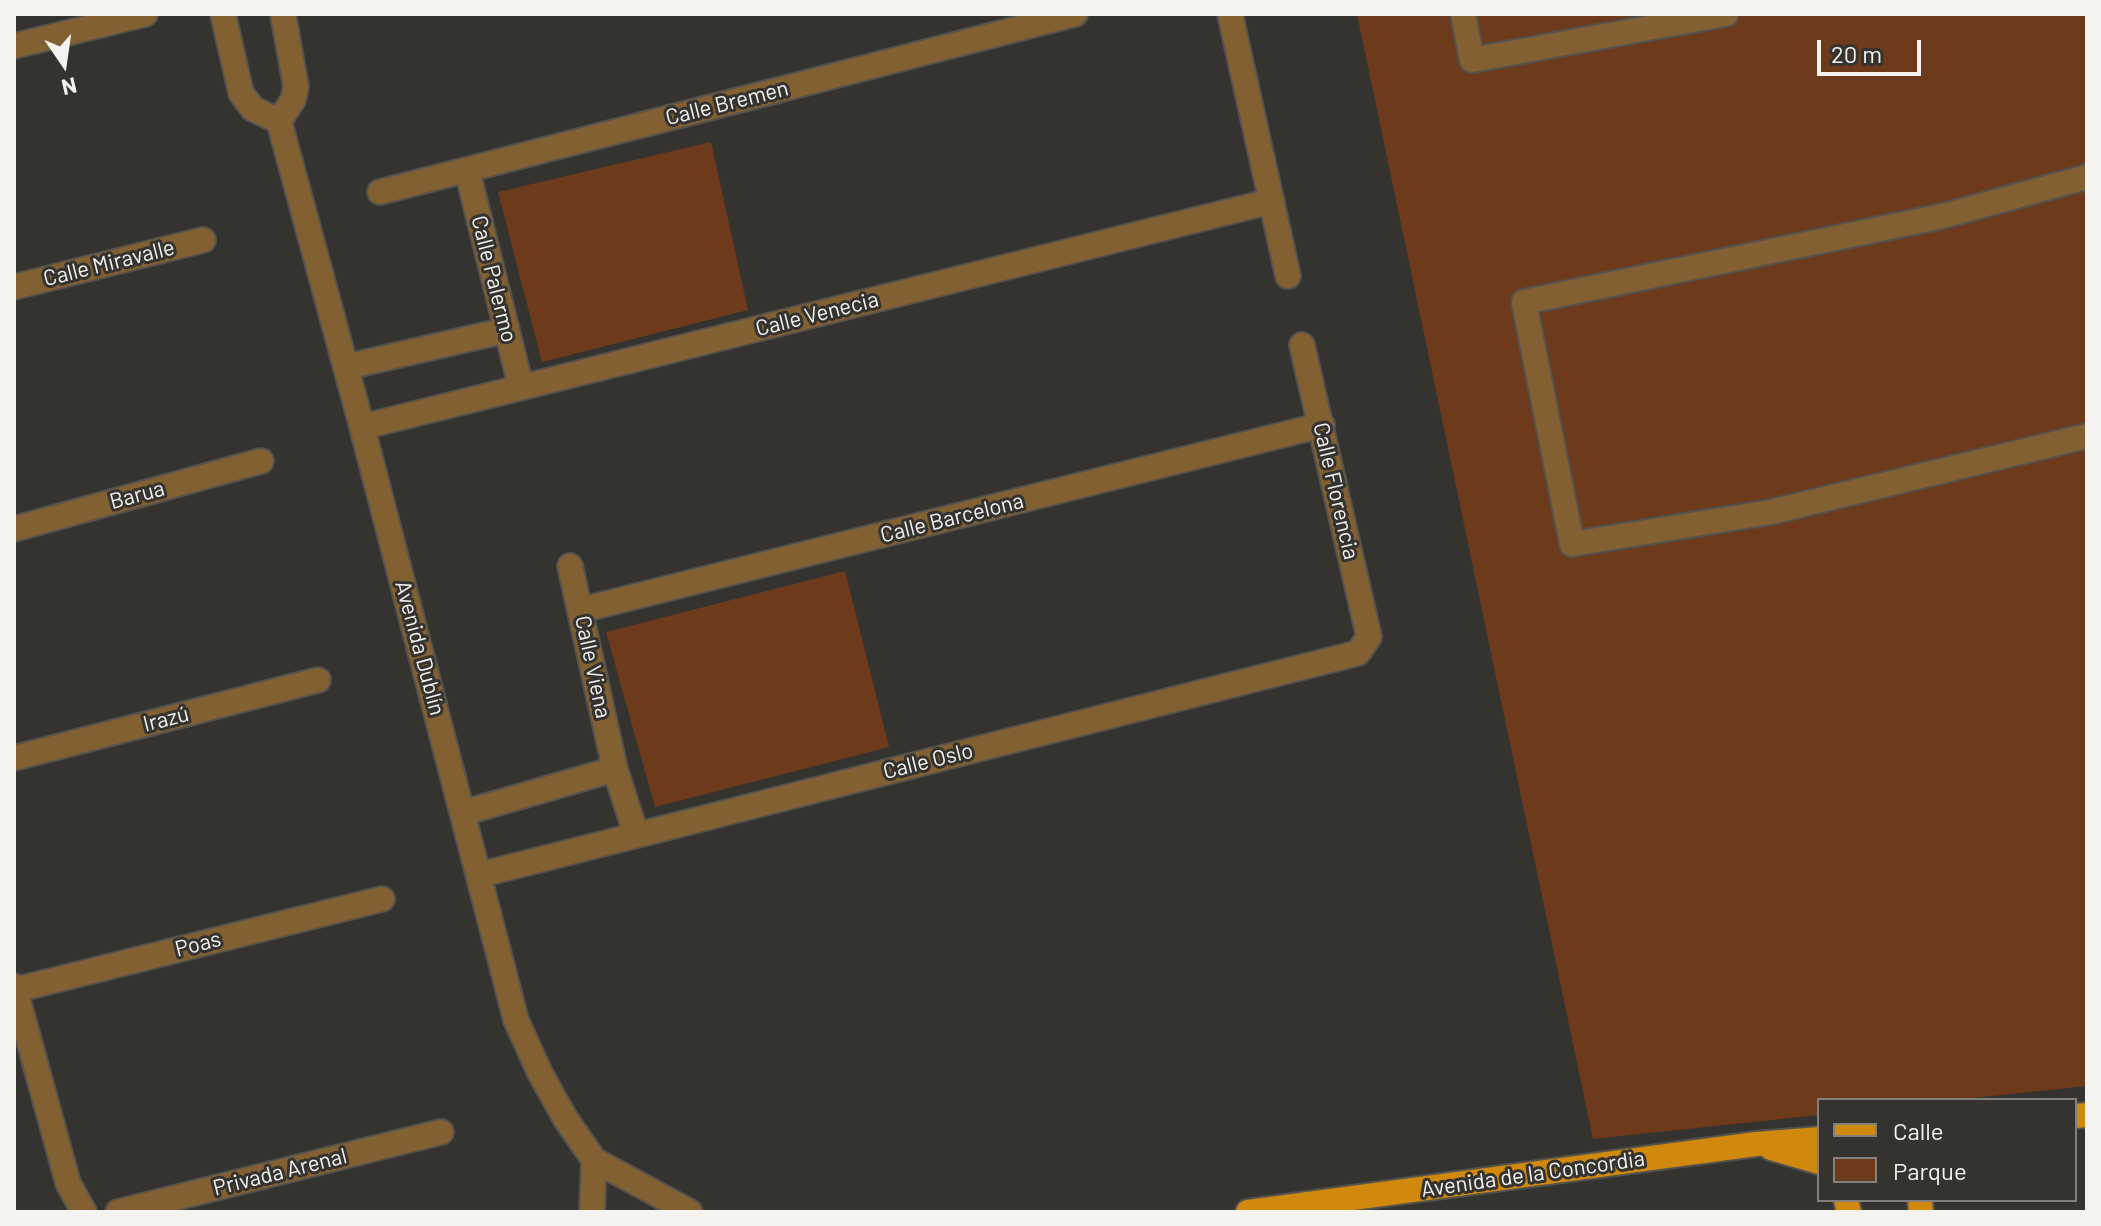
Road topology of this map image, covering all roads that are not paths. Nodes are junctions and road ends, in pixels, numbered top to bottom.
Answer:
1 (145, 14) edge
2 (223, 14) edge
3 (283, 14) edge
4 (1075, 14) edge
5 (1230, 14) edge
6 (1463, 14) edge
7 (1726, 14) edge
8 (14, 46) edge
9 (279, 121) junction
10 (467, 170) junction
11 (2087, 177) edge
12 (380, 192) dead end
13 (1272, 201) junction
14 (203, 240) dead end
15 (1288, 276) dead end
16 (14, 287) edge
17 (507, 330) junction
18 (1302, 345) dead end
19 (346, 367) junction
20 (521, 387) junction
21 (1322, 425) junction
22 (362, 427) junction
23 (2087, 436) edge
24 (261, 461) dead end
25 (14, 529) edge
26 (570, 566) dead end
27 (581, 610) junction
28 (1369, 637) joint
29 (318, 680) dead end
30 (14, 758) edge
31 (615, 769) junction
32 (463, 813) junction
33 (636, 834) junction
34 (479, 875) junction
35 (382, 899) dead end
36 (15, 988) edge
37 (441, 1132) dead end
38 (1817, 1139) edge
39 (1756, 1144) junction
40 (594, 1160) junction
41 (1817, 1161) edge
42 (68, 1183) junction
43 (66, 1212) edge
44 (84, 1212) edge
45 (118, 1212) edge
46 (592, 1212) edge
47 (690, 1212) edge
48 (1248, 1212) edge

1 - 8 street
2 - 9 street
3 - 9 street
4 - 10 street, Calle Bremen
5 - 13 street
6 - 7 street
9 - 19 street, Avenida Dublín
10 - 12 street, Calle Bremen
10 - 17 street, Calle Palermo
11 - 23 street
13 - 15 street
13 - 20 street, Calle Venecia
14 - 16 street, Calle Miravalle
17 - 19 street
17 - 20 street, Calle Palermo
18 - 21 street, Calle Florencia
19 - 22 street, Avenida Dublín
20 - 22 street, Calle Venecia
21 - 27 street, Calle Barcelona
21 - 28 street, Calle Florencia
22 - 32 street, Avenida Dublín
24 - 25 street, Barua
26 - 27 street, Calle Viena
27 - 31 street, Calle Viena
28 - 33 street, Calle Oslo
29 - 30 street, Irazú
31 - 32 street
31 - 33 street, Calle Viena
32 - 34 street, Avenida Dublín
33 - 34 street, Calle Oslo
34 - 40 street, Avenida Dublín
35 - 36 street, Poas
36 - 42 street
37 - 45 street, Privada Arenal
38 - 39 main road, Avenida de la Concordia
39 - 41 main road
39 - 48 main road, Avenida de la Concordia
40 - 46 street
40 - 47 street, Avenida Dublín
42 - 43 street
42 - 44 street

